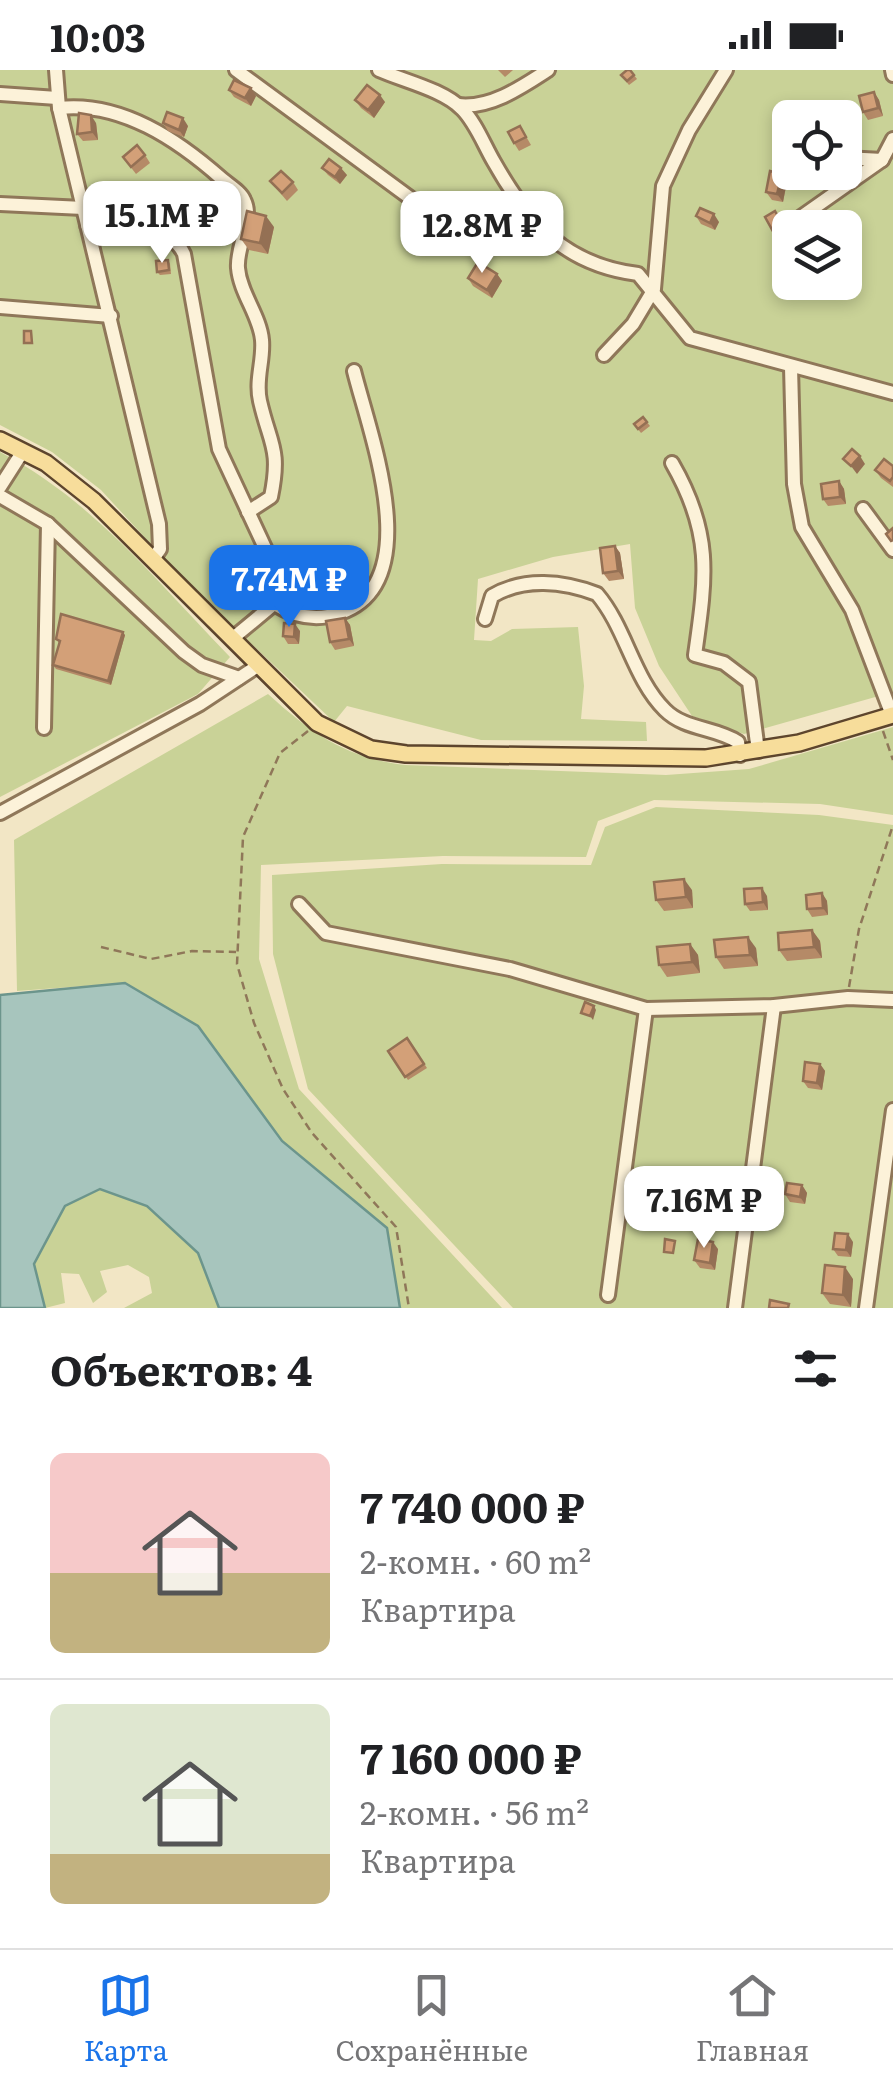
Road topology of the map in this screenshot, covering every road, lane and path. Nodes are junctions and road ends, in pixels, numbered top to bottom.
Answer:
1 (56, 70) edge
2 (236, 70) edge
3 (379, 70) edge
4 (548, 70) edge
5 (726, 70) edge
6 (0, 94) edge
7 (58, 104) junction
8 (458, 105) junction
9 (893, 139) edge
10 (862, 159) edge
11 (882, 160) junction
12 (0, 204) edge
13 (82, 208) junction
14 (812, 210) edge
15 (86, 225) junction
16 (485, 252) dead end
17 (654, 289) junction
18 (0, 307) edge
19 (110, 316) junction
20 (604, 355) dead end
21 (791, 367) junction
22 (354, 371) dead end
23 (893, 392) edge
24 (0, 440) edge
25 (23, 451) junction
26 (672, 463) dead end
27 (0, 488) edge
28 (0, 496) edge
29 (863, 509) dead end
30 (248, 512) junction
31 (48, 524) junction
32 (893, 550) edge
33 (152, 559) junction
34 (274, 604) junction
35 (485, 619) dead end
36 (233, 638) junction
37 (259, 665) junction
38 (239, 678) junction
39 (889, 717) edge
40 (317, 723) junction
41 (44, 728) dead end
42 (758, 752) junction
43 (740, 754) junction
44 (893, 760) edge
45 (0, 814) edge
46 (893, 825) edge
47 (299, 904) dead end
48 (101, 947) dead end
49 (238, 952) junction
50 (848, 998) junction
51 (893, 1000) edge
52 (774, 1006) junction
53 (646, 1009) junction
54 (893, 1110) edge
55 (608, 1295) dead end
56 (410, 1308) edge
57 (734, 1308) edge
58 (866, 1308) edge

1 - 7 street
2 - 16 street
3 - 8 street
4 - 8 street
5 - 17 street
6 - 7 street
7 - 13 street
7 - 30 street
8 - 17 street
9 - 11 street
10 - 11 street
11 - 14 street
12 - 13 street
13 - 15 street
15 - 19 street
15 - 30 street
17 - 20 street
17 - 21 street
18 - 19 street
19 - 33 street
21 - 23 street
21 - 39 street
22 - 34 street
24 - 25 main road
25 - 27 street
25 - 33 main road
26 - 42 street
28 - 31 street
29 - 32 street
30 - 34 street
31 - 38 street
31 - 41 street
33 - 36 main road
34 - 36 street
35 - 43 street
36 - 37 main road
37 - 38 street
37 - 40 main road
38 - 45 street
39 - 42 main road
39 - 44 path
40 - 43 main road
40 - 49 path
42 - 43 main road
46 - 50 path
47 - 53 street
48 - 49 path
49 - 56 path
50 - 51 street
50 - 52 street
52 - 53 street
52 - 57 street
53 - 55 street
54 - 58 street

